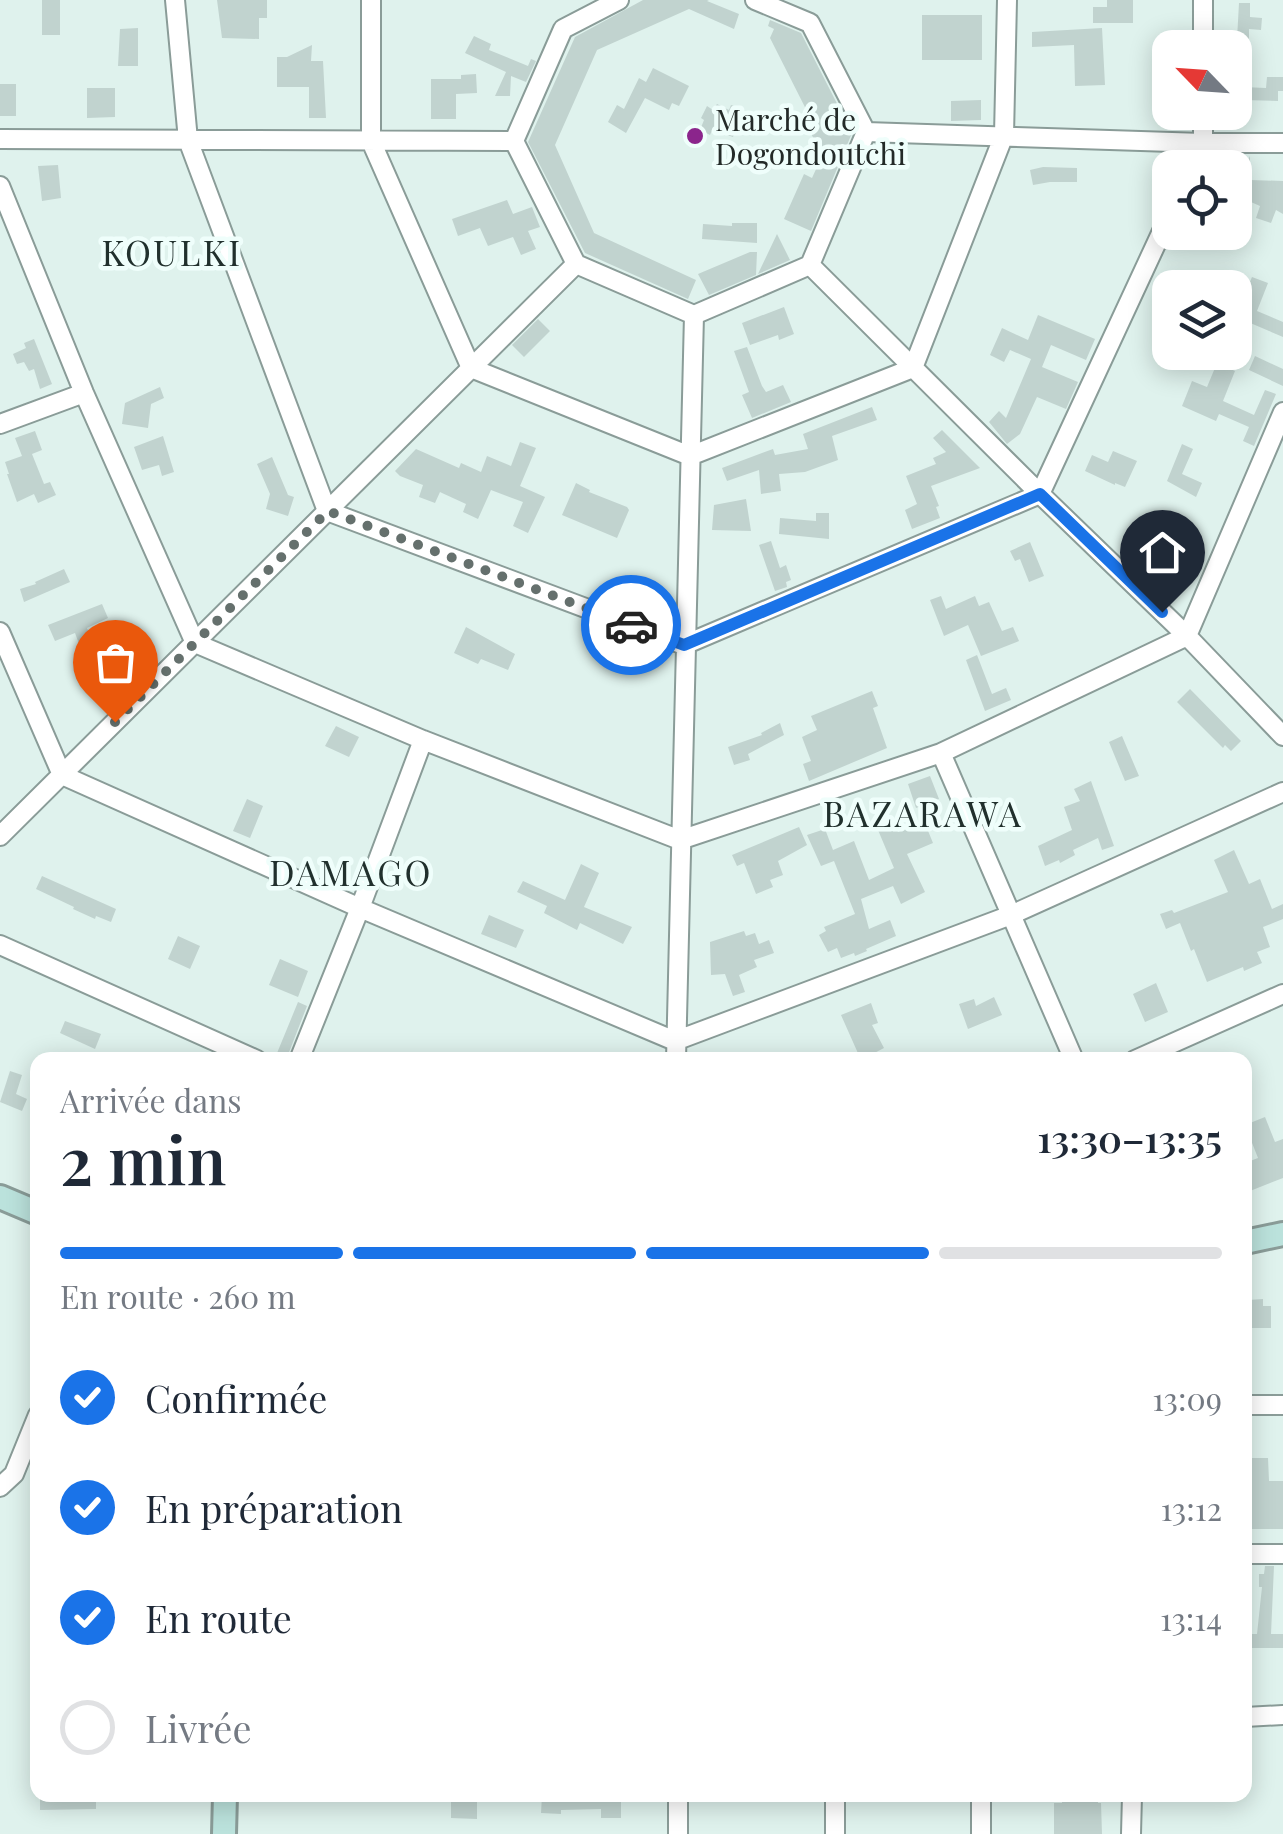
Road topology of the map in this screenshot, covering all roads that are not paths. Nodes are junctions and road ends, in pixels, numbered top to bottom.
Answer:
1 (174, 0) edge
2 (372, 0) edge
3 (619, 0) edge
4 (1007, 0) edge
5 (1204, 0) edge
6 (759, 1) edge
7 (1203, 30) edge
8 (1203, 130) edge
9 (866, 132) junction
10 (1004, 135) junction
11 (0, 138) edge
12 (188, 140) junction
13 (371, 140) junction
14 (514, 141) junction
15 (1203, 143) junction
16 (1283, 143) edge
17 (1200, 150) edge
18 (0, 186) edge
19 (1153, 250) edge
20 (576, 264) junction
21 (810, 265) junction
22 (694, 315) junction
23 (471, 368) junction
24 (913, 368) junction
25 (84, 393) junction
26 (1283, 412) edge
27 (0, 424) edge
28 (690, 456) junction
29 (1040, 494) junction
30 (328, 511) junction
31 (0, 632) edge
32 (1187, 636) junction
33 (195, 643) junction
34 (684, 645) junction
35 (1283, 736) edge
36 (424, 740) junction
37 (942, 752) junction
38 (62, 775) junction
39 (1283, 792) edge
40 (0, 836) edge
41 (680, 840) junction
42 (360, 908) junction
43 (1011, 915) junction
44 (0, 945) edge
45 (1283, 994) edge
46 (676, 1051) edge
47 (238, 1052) edge
48 (302, 1052) edge
49 (1071, 1052) edge
50 (1153, 1052) edge
51 (0, 1197) edge
52 (30, 1210) edge
53 (1283, 1234) edge
54 (1252, 1241) edge
55 (1252, 1405) edge
56 (1283, 1405) edge
57 (30, 1435) edge
58 (0, 1487) edge
59 (1252, 1554) edge
60 (1283, 1554) edge
61 (1283, 1715) edge
62 (1252, 1717) edge
63 (225, 1802) edge
64 (678, 1802) edge
65 (835, 1802) edge
66 (981, 1802) edge
67 (1132, 1802) edge
68 (224, 1834) edge
69 (678, 1834) edge
70 (835, 1834) edge
71 (981, 1834) edge
72 (1131, 1834) edge

1 - 12 street
2 - 13 street
3 - 14 street
4 - 10 street
5 - 7 street
6 - 9 street
8 - 15 street
9 - 10 street
9 - 21 street
10 - 15 street
10 - 24 street
11 - 12 street
12 - 13 street
12 - 30 street
13 - 14 street
13 - 23 street
14 - 20 street
15 - 16 street
15 - 17 street
18 - 25 street
19 - 29 street
20 - 22 street
20 - 23 street
21 - 22 street
21 - 24 street
22 - 28 street
23 - 28 street
23 - 30 street
24 - 28 street
24 - 29 street
25 - 27 street
25 - 33 street
26 - 32 street
28 - 34 street
29 - 32 street
29 - 34 street
30 - 33 street
30 - 34 street
31 - 38 street
32 - 35 street
32 - 37 street
33 - 36 street
33 - 38 street
34 - 41 street
36 - 41 street
36 - 42 street
37 - 41 street
37 - 43 street
38 - 40 street
38 - 42 street
39 - 43 street
41 - 46 street
42 - 46 street
42 - 48 street
43 - 46 street
43 - 49 street
44 - 47 street
45 - 50 street
51 - 52 main road
53 - 54 main road
55 - 56 street
57 - 58 street
59 - 60 street
61 - 62 street
63 - 68 main road
64 - 69 street
65 - 70 street
66 - 71 street
67 - 72 street

